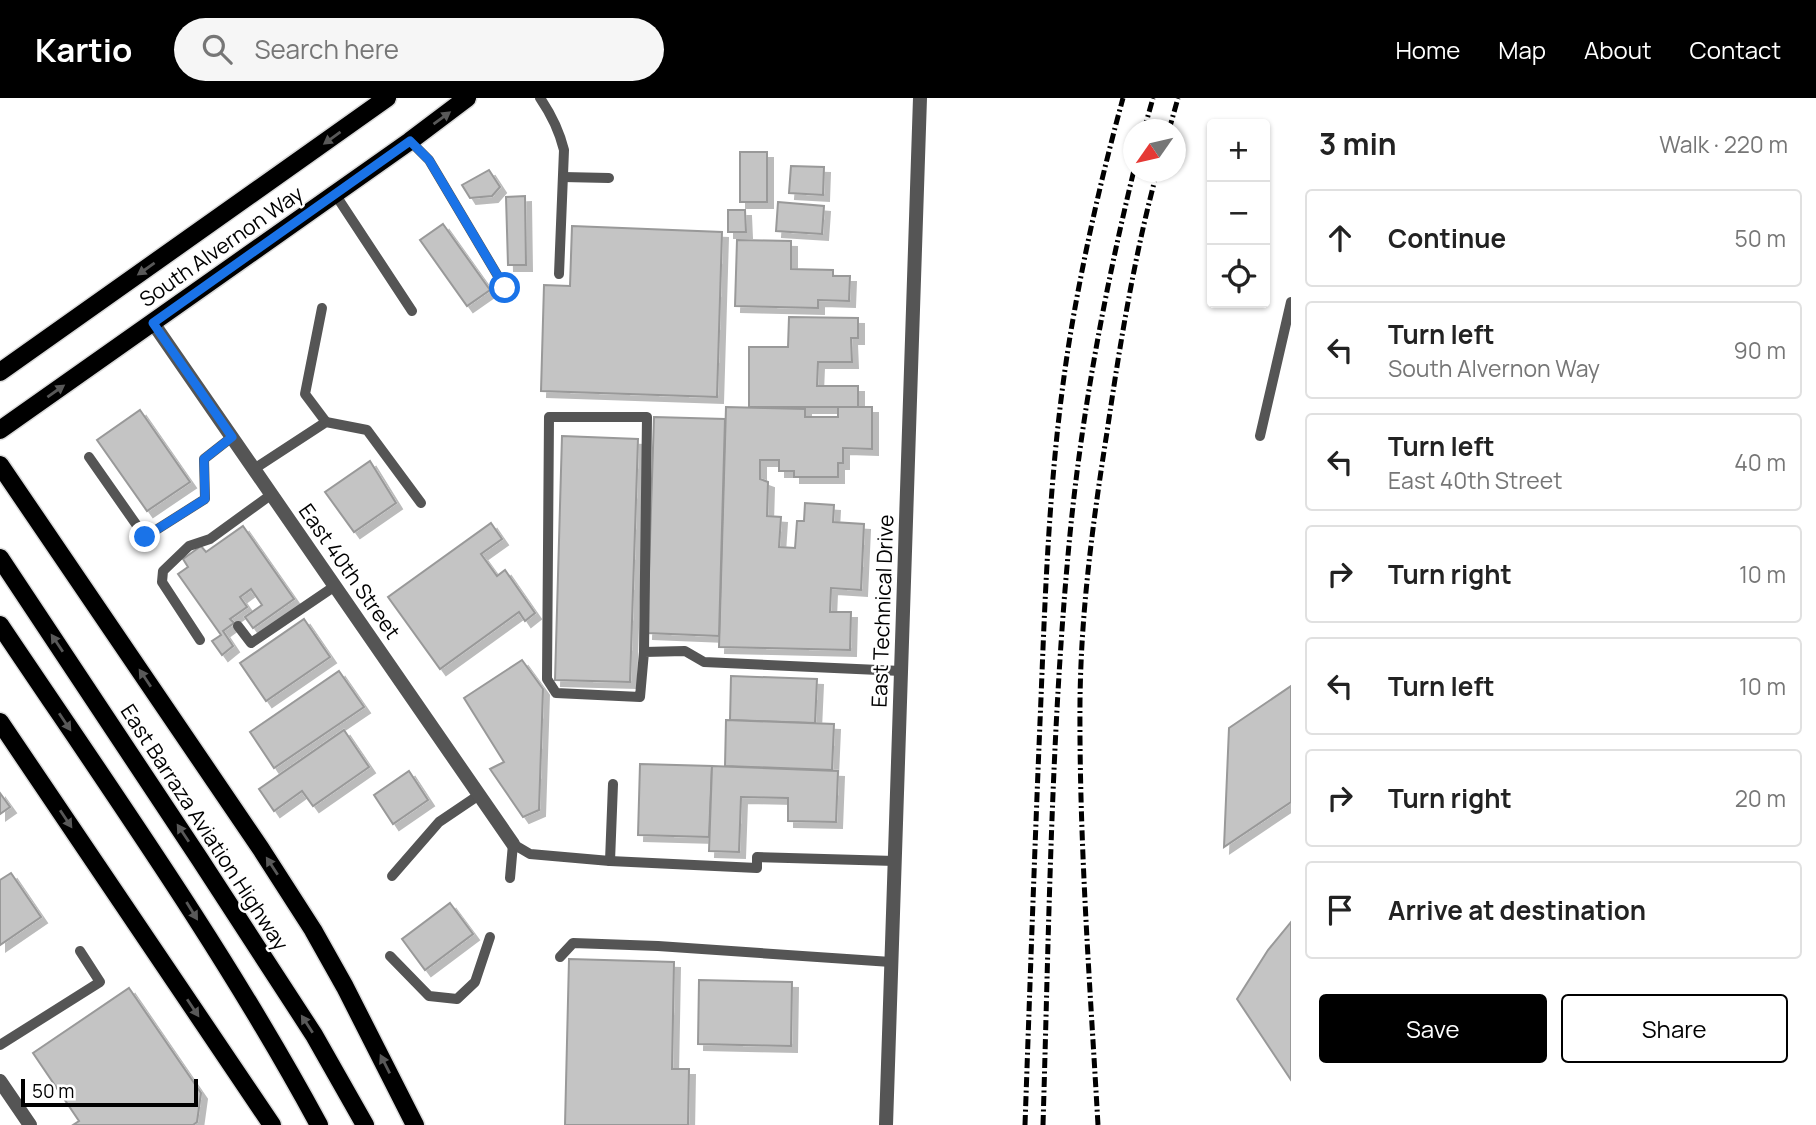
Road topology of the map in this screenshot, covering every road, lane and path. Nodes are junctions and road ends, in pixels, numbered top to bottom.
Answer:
1 (387, 98) edge
2 (467, 98) edge
3 (540, 98) edge
4 (920, 98) edge
5 (410, 141) junction
6 (563, 177) junction
7 (608, 178) dead end
8 (335, 194) junction
9 (559, 274) dead end
10 (505, 288) dead end
11 (1291, 302) edge
12 (322, 308) dead end
13 (412, 311) dead end
14 (153, 323) junction
15 (0, 372) edge
16 (326, 422) junction
17 (0, 430) edge
18 (1260, 436) dead end
19 (232, 437) junction
20 (89, 457) dead end
21 (0, 465) edge
22 (254, 468) junction
23 (272, 494) junction
24 (421, 503) dead end
25 (0, 558) edge
26 (335, 586) junction
27 (0, 625) edge
28 (239, 625) dead end
29 (200, 640) dead end
30 (644, 652) junction
31 (901, 670) junction
32 (0, 722) edge
33 (613, 784) dead end
34 (479, 794) junction
35 (513, 844) junction
36 (610, 861) junction
37 (895, 861) junction
38 (392, 876) dead end
39 (510, 878) dead end
40 (490, 937) dead end
41 (80, 951) dead end
42 (390, 956) dead end
43 (561, 957) dead end
44 (891, 962) junction
45 (0, 1045) edge
46 (0, 1081) edge
47 (30, 1125) edge
48 (272, 1125) edge
49 (319, 1125) edge
50 (365, 1125) edge
51 (415, 1125) edge
52 (886, 1125) edge

1 -> 15 main road, South Alvernon Way
5 -> 2 main road, South Alvernon Way
3 - 6 lane
4 - 31 street, East Technical Drive
5 - 8 main road, South Alvernon Way
5 - 10 lane
6 - 7 lane
6 - 9 lane
8 - 13 lane
8 - 14 main road, South Alvernon Way
11 - 18 lane
12 - 16 lane
17 -> 14 main road, South Alvernon Way
14 - 19 street, East 40th Street
16 - 22 lane
16 - 24 lane
19 - 20 lane
19 - 22 street, East 40th Street
51 -> 21 main road
22 - 23 street, East 40th Street
23 - 26 street, East 40th Street
23 - 29 lane
50 -> 25 main road, East Barraza Aviation Highway
26 - 28 lane
26 - 34 street, East 40th Street
27 -> 49 main road
30 - 30 lane
30 - 31 lane
31 - 37 street, East Technical Drive
32 -> 48 main road
33 - 36 lane
34 - 35 street, East 40th Street
34 - 38 lane
35 - 36 lane
35 - 39 lane
36 - 37 lane
37 - 44 street, East Technical Drive
40 - 42 lane
41 - 45 lane
43 - 44 lane
44 - 52 street, East Technical Drive
46 - 47 street

